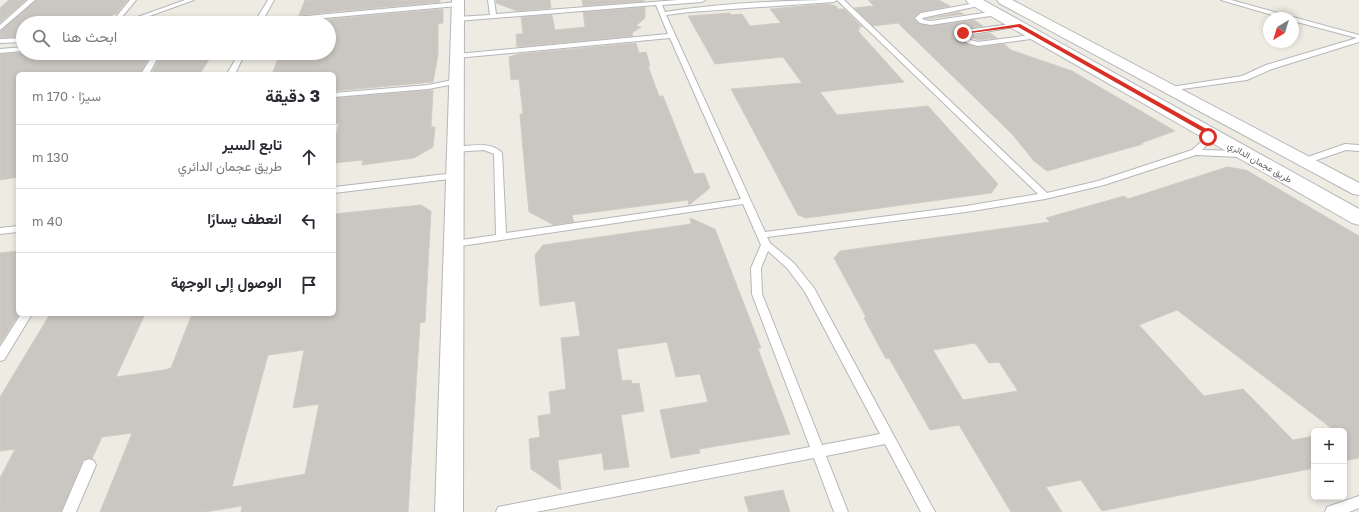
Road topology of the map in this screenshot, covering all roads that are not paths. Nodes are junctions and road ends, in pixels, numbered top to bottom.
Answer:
1 (32, 0) edge
2 (133, 0) edge
3 (190, 0) edge
4 (270, 0) edge
5 (491, 0) edge
6 (702, 0) edge
7 (834, 0) edge
8 (840, 0) edge
9 (1224, 0) edge
10 (458, 2) edge
11 (658, 4) junction
12 (988, 4) edge
13 (663, 14) junction
14 (120, 16) edge
15 (144, 16) edge
16 (262, 16) edge
17 (319, 16) edge
18 (493, 17) junction
19 (457, 19) junction
20 (0, 28) edge
21 (1028, 31) junction
22 (673, 36) junction
23 (1359, 36) edge
24 (965, 39) junction
25 (16, 40) edge
26 (1359, 40) edge
27 (0, 41) edge
28 (16, 50) edge
29 (0, 51) edge
30 (457, 56) junction
31 (153, 60) edge
32 (238, 60) edge
33 (146, 72) edge
34 (232, 72) edge
35 (457, 84) junction
36 (1171, 90) junction
37 (336, 95) edge
38 (1208, 132) junction
39 (1359, 148) edge
40 (456, 150) junction
41 (1194, 152) junction
42 (1247, 155) junction
43 (1305, 161) junction
44 (455, 176) junction
45 (336, 190) edge
46 (1359, 190) edge
47 (1045, 196) junction
48 (747, 202) junction
49 (1359, 206) edge
50 (1359, 218) edge
51 (16, 229) edge
52 (0, 231) edge
53 (500, 237) junction
54 (764, 240) junction
55 (454, 244) junction
56 (26, 316) edge
57 (0, 357) edge
58 (888, 438) junction
59 (817, 450) junction
60 (90, 465) dead end
61 (1359, 502) edge
62 (69, 512) edge
63 (449, 512) edge
64 (504, 512) edge
65 (842, 512) edge
66 (928, 512) edge
67 (1332, 512) edge

1 - 20 lane
2 - 14 lane
3 - 15 lane
4 - 16 lane
5 - 18 lane
6 - 11 lane
7 - 13 lane
8 - 47 lane
9 - 23 lane
10 - 17 lane
10 - 19 street
11 - 13 lane
11 - 18 lane
12 - 12 lane
12 - 21 main road, طريق عجمان الدائري
12 - 36 street
12 - 49 main road, طريق عجمان الدائري
13 - 22 lane
18 - 19 lane
19 - 30 street
21 - 24 lane
21 - 24 lane
21 - 24 lane
21 - 38 main road, طريق عجمان الدائري
22 - 30 lane
22 - 48 lane
25 - 27 lane
26 - 36 lane
28 - 29 lane
30 - 35 street
31 - 33 lane
32 - 34 lane
35 - 37 lane
35 - 40 street
36 - 43 street
38 - 41 lane
38 - 42 main road, طريق عجمان الدائري
39 - 43 lane
40 - 44 street
40 - 53 lane
41 - 42 lane
41 - 47 lane
42 - 50 main road, طريق عجمان الدائري
43 - 46 street
44 - 45 lane
44 - 55 street
47 - 54 lane
48 - 53 lane
48 - 54 lane
51 - 52 lane
53 - 55 lane
54 - 58 lane
54 - 59 lane
55 - 63 street
56 - 57 lane
58 - 59 lane
58 - 66 lane
59 - 64 lane
59 - 65 lane
60 - 62 lane
61 - 67 lane

